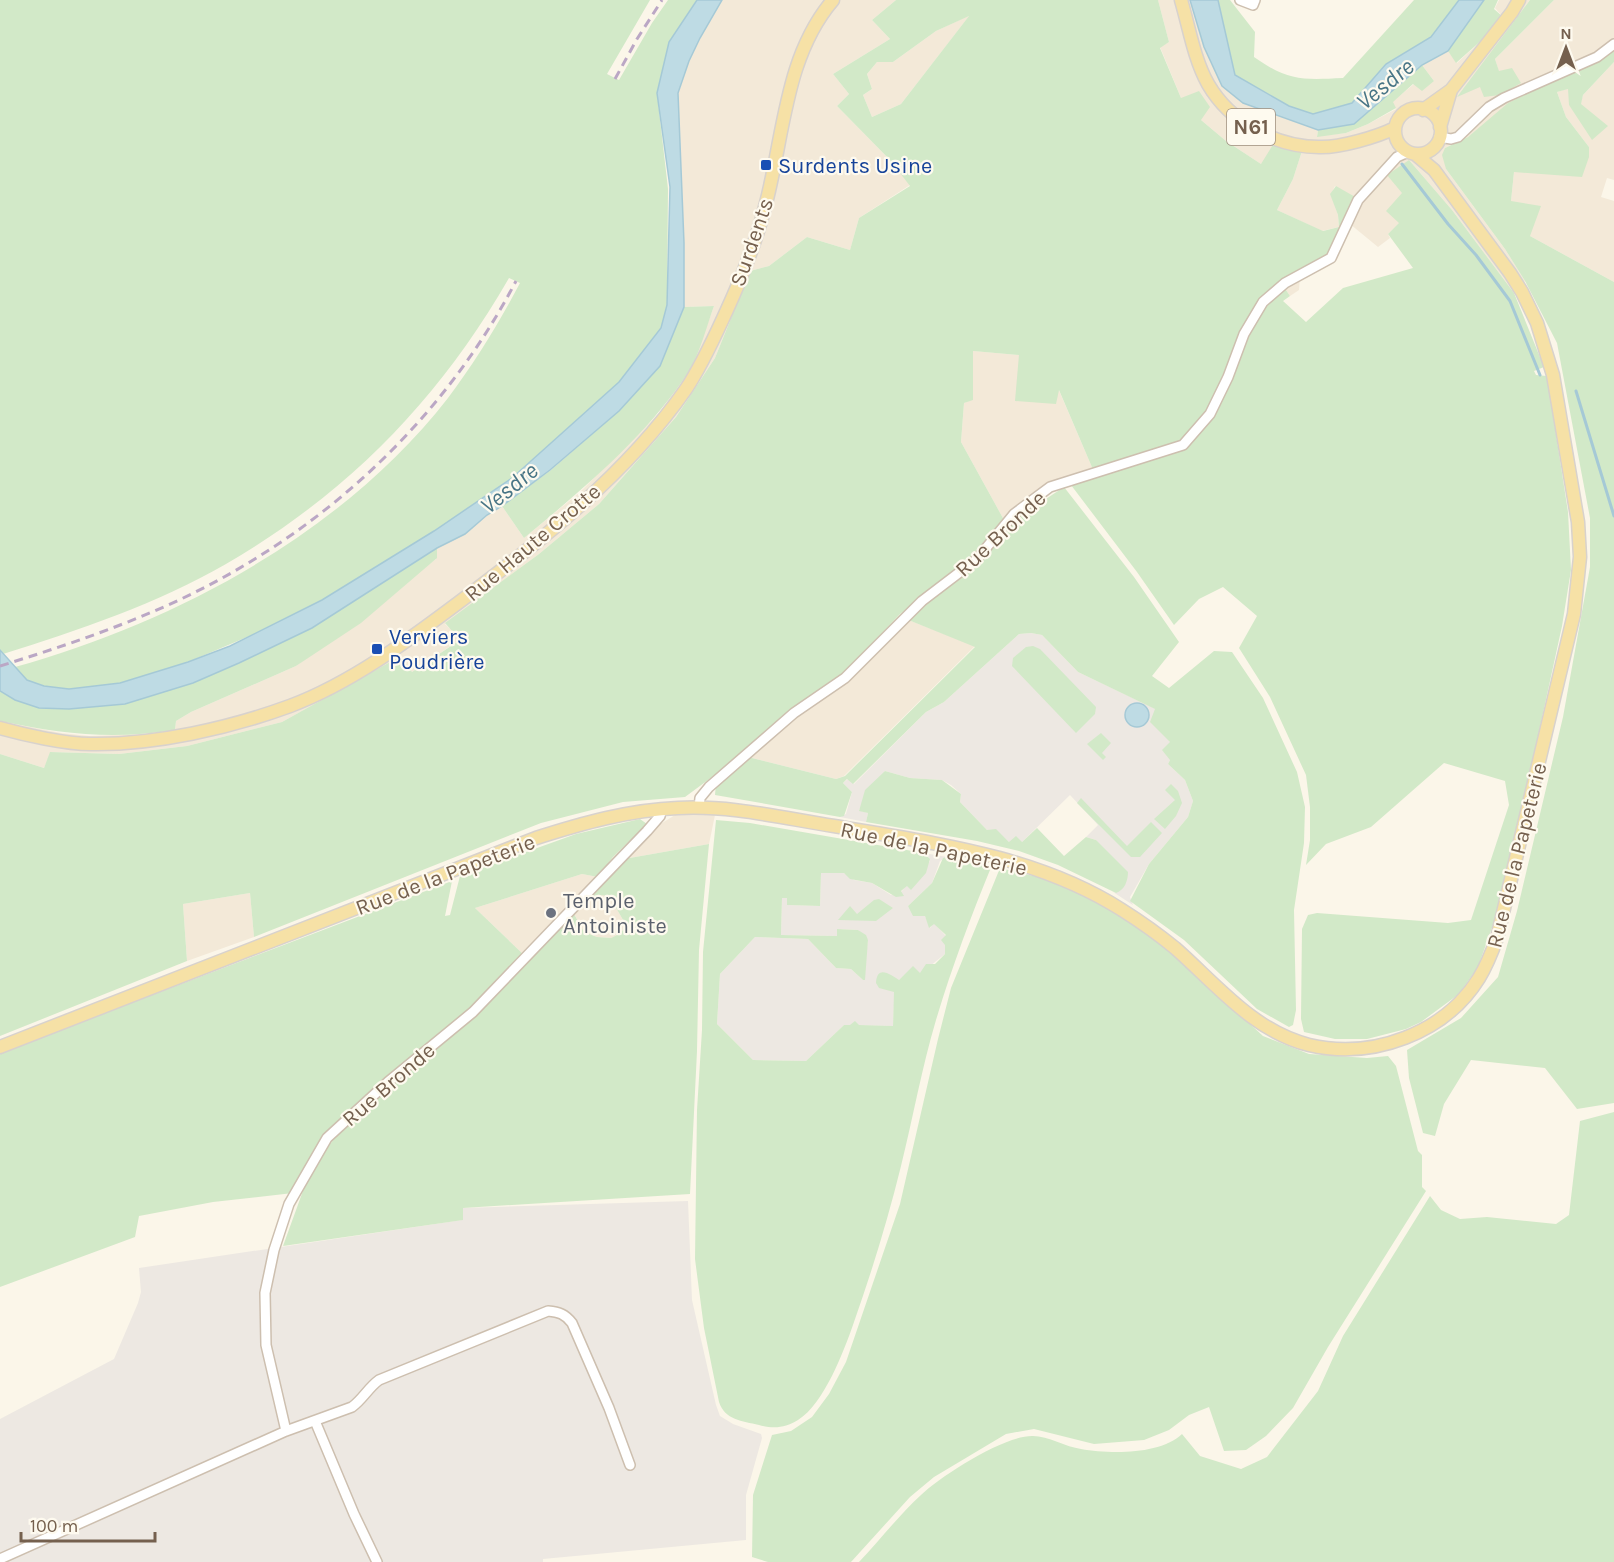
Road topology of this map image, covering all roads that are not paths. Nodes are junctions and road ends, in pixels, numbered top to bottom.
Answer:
1 (833, 0) edge
2 (1181, 0) edge
3 (1240, 0) edge
4 (1255, 0) edge
5 (1519, 0) edge
6 (1614, 44) edge
7 (1451, 90) junction
8 (1423, 110) junction
9 (1395, 128) junction
10 (1438, 137) junction
11 (1412, 153) junction
12 (1434, 170) junction
13 (709, 348) joint
14 (0, 728) edge
15 (699, 808) junction
16 (662, 809) junction
17 (0, 1047) edge
18 (315, 1421) junction
19 (286, 1431) junction
20 (630, 1465) dead end
21 (0, 1559) edge
22 (377, 1562) edge

1 - 13 main road, Surdents
2 - 9 main road, N61
3 - 4 street
5 - 7 main road, N61
6 - 10 street
7 - 8 main road, N61
7 - 10 main road, N61
8 - 9 main road, N61
8 - 10 main road
9 - 11 main road
10 - 11 main road
10 - 12 main road
11 - 12 main road, Rue de la Papeterie
11 - 15 street, Rue Bronde
12 - 15 main road, Rue de la Papeterie
13 - 14 main road, Rue Haute Crotte
15 - 16 main road, Rue de la Papeterie
16 - 17 main road, Rue de la Papeterie
16 - 19 street, Rue Bronde
18 - 19 street
18 - 20 street
18 - 22 street
19 - 21 street

